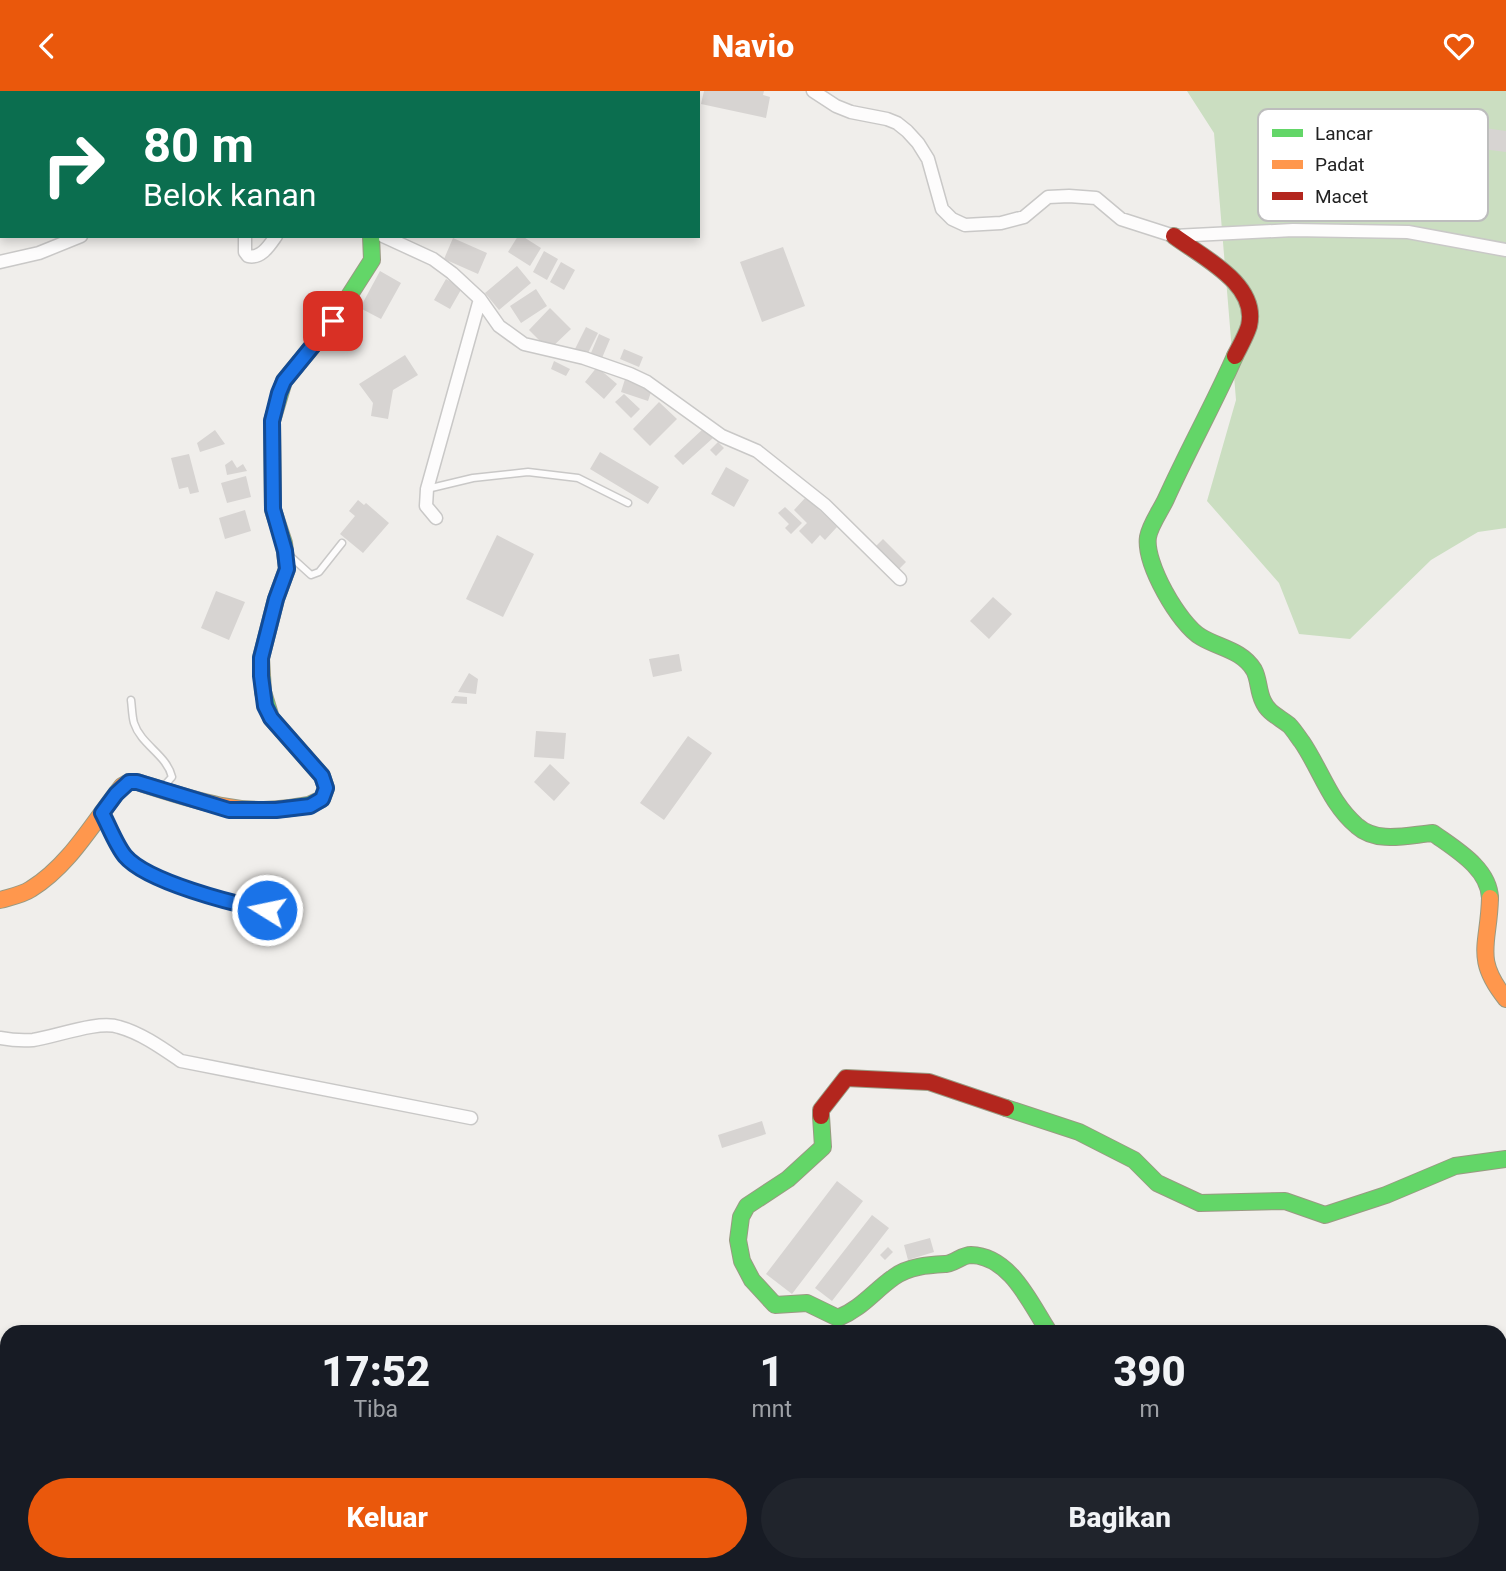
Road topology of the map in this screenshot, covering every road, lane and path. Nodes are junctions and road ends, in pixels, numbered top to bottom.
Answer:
1 (813, 91) edge
2 (1174, 236) junction
3 (76, 238) edge
4 (245, 238) edge
5 (274, 238) edge
6 (371, 238) edge
7 (387, 238) edge
8 (1506, 250) edge
9 (0, 262) edge
10 (480, 299) junction
11 (427, 489) junction
12 (628, 503) dead end
13 (436, 518) dead end
14 (342, 543) dead end
15 (285, 551) junction
16 (900, 579) dead end
17 (131, 700) dead end
18 (162, 789) junction
19 (102, 813) junction
20 (0, 900) edge
21 (267, 910) dead end
22 (1506, 999) edge
23 (0, 1038) edge
24 (471, 1118) dead end
25 (1506, 1159) edge
26 (1044, 1325) edge

1 - 2 street
2 - 8 street
2 - 22 street
3 - 9 street
4 - 5 street
6 - 15 street
7 - 10 street
10 - 11 street
10 - 16 street
11 - 12 lane
11 - 13 street
14 - 15 lane
15 - 18 street
17 - 18 lane
18 - 19 street
19 - 20 street
19 - 21 lane
23 - 24 street
25 - 26 street

